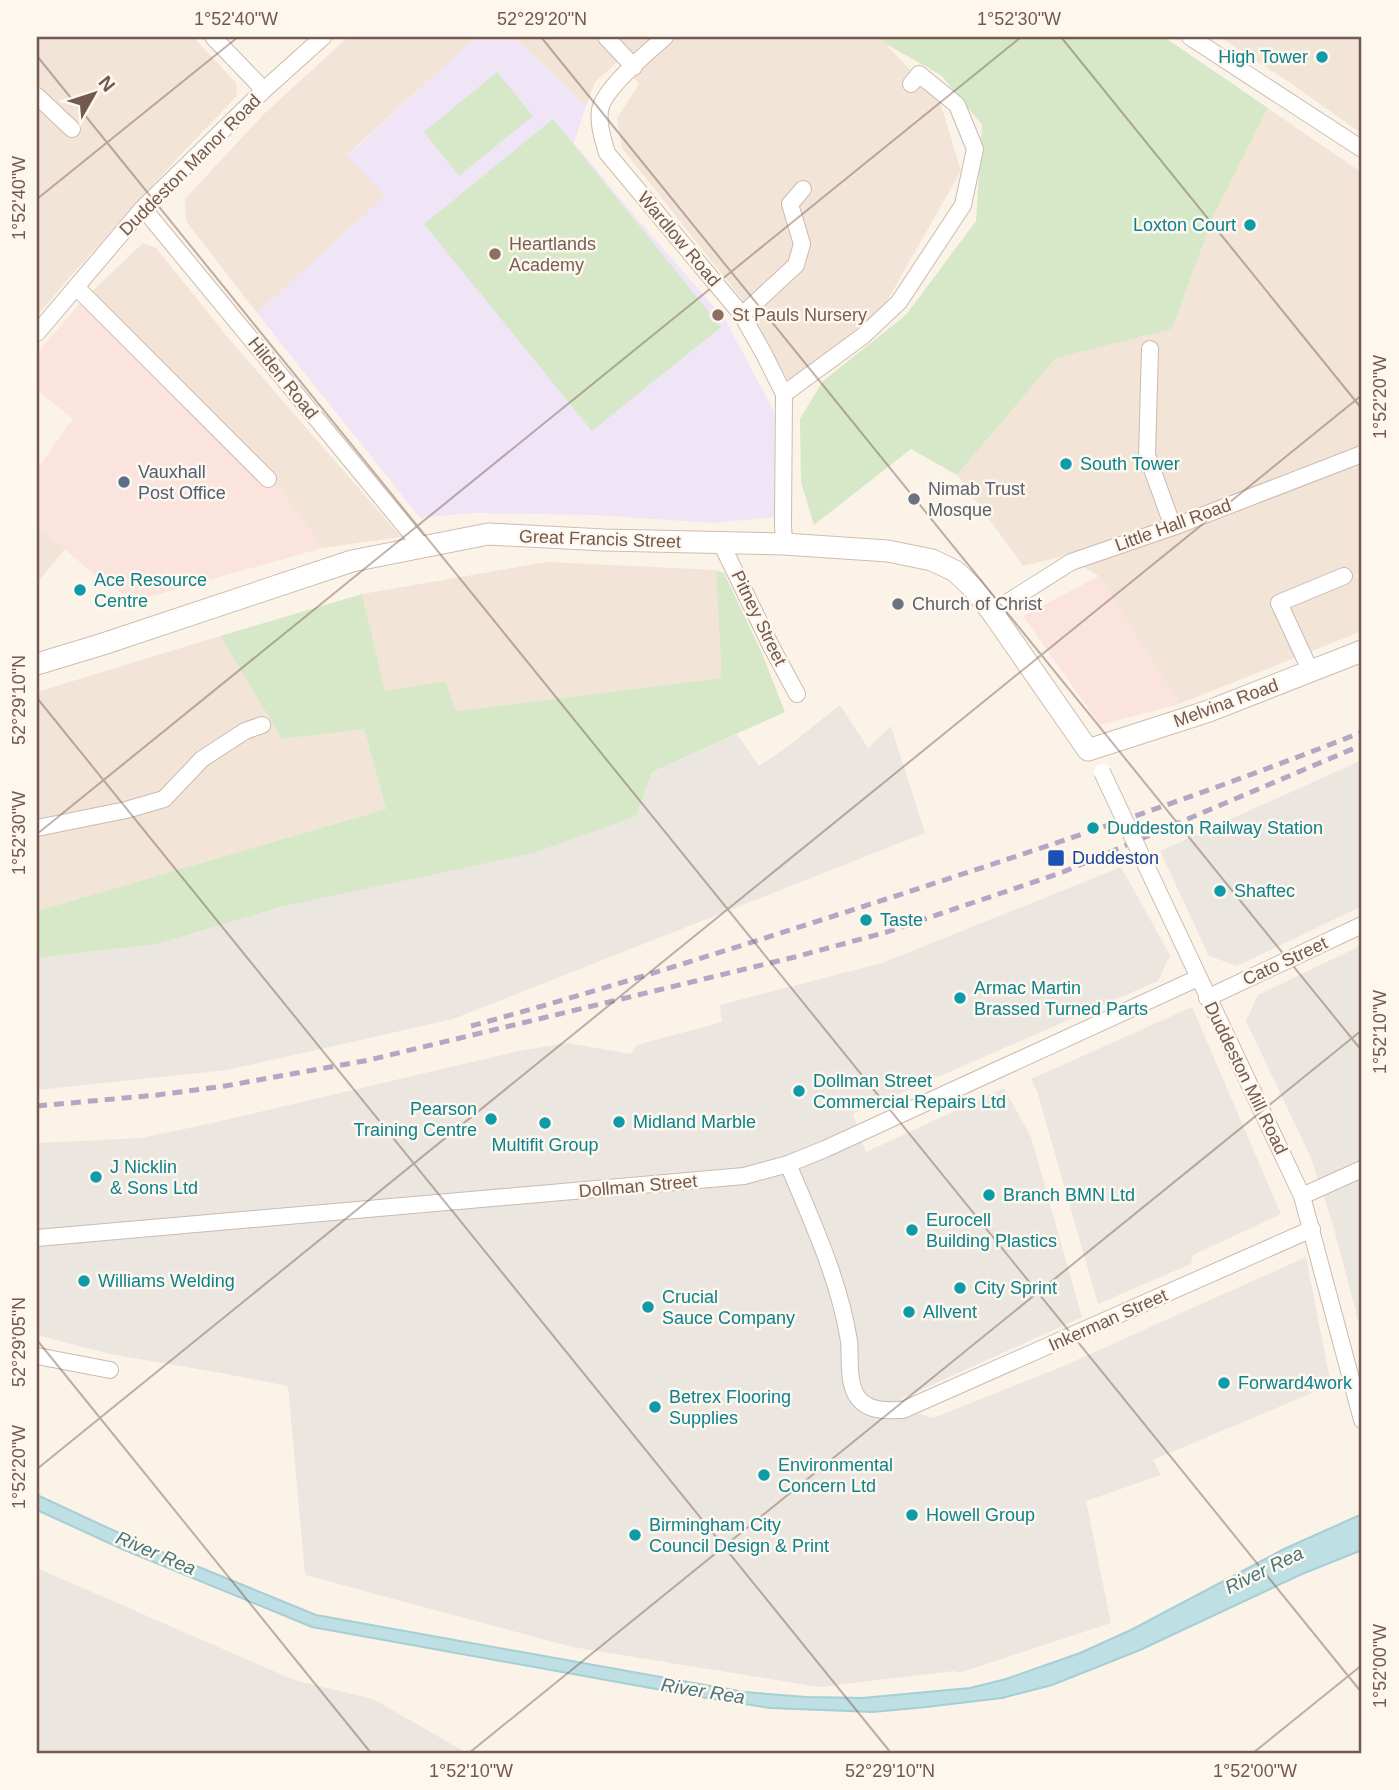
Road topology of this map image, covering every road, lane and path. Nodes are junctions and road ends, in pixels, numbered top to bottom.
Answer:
1 (213, 37) edge
2 (323, 37) edge
3 (606, 37) edge
4 (664, 37) edge
5 (1191, 37) edge
6 (634, 67) junction
7 (919, 75) dead end
8 (264, 89) junction
9 (37, 96) edge
10 (72, 129) dead end
11 (1362, 149) edge
12 (803, 189) dead end
13 (143, 208) junction
14 (76, 287) junction
15 (742, 315) junction
16 (37, 333) edge
17 (1150, 349) dead end
18 (784, 394) junction
19 (1362, 454) edge
20 (268, 479) dead end
21 (1173, 527) junction
22 (721, 543) junction
23 (784, 544) junction
24 (423, 548) junction
25 (1344, 576) dead end
26 (992, 611) junction
27 (1362, 651) edge
28 (37, 664) edge
29 (1311, 672) junction
30 (797, 694) dead end
31 (262, 724) dead end
32 (1088, 750) junction
33 (37, 828) edge
34 (1362, 925) edge
35 (1198, 978) junction
36 (1207, 998) junction
37 (788, 1164) junction
38 (1362, 1168) edge
39 (1302, 1196) junction
40 (1312, 1229) junction
41 (37, 1238) edge
42 (37, 1356) edge
43 (110, 1370) dead end
44 (1362, 1420) edge

1 - 8 street
2 - 8 street, Duddeston Manor Road
3 - 6 street
4 - 6 street, Wardlow Road
5 - 11 street
6 - 15 street, Wardlow Road
7 - 18 street
8 - 13 street, Duddeston Manor Road
9 - 10 street
12 - 15 street
13 - 14 street, Duddeston Manor Road
13 - 24 street, Hilden Road
14 - 16 street, Duddeston Manor Road
14 - 20 street
15 - 18 street, Wardlow Road
17 - 21 street
18 - 23 street, Wardlow Road
19 - 21 street, Little Hall Road
21 - 26 street, Little Hall Road
22 - 23 main road, Great Francis Street
22 - 24 main road, Great Francis Street
22 - 30 street, Pitney Street
23 - 26 main road, Great Francis Street
24 - 28 main road, Great Francis Street
25 - 29 street
26 - 32 main road, Great Francis Street
27 - 29 main road, Melvina Road
29 - 32 main road, Melvina Road
31 - 33 street
32 - 35 street, Duddeston Mill Road, bridge
34 - 36 street, Cato Street
35 - 36 street, Duddeston Mill Road
35 - 37 street, Dollman Street
36 - 39 street, Duddeston Mill Road
37 - 40 street, Inkerman Street
37 - 41 street, Dollman Street
38 - 39 street
39 - 40 street, Duddeston Mill Road
40 - 44 street, Duddeston Mill Road
42 - 43 street

